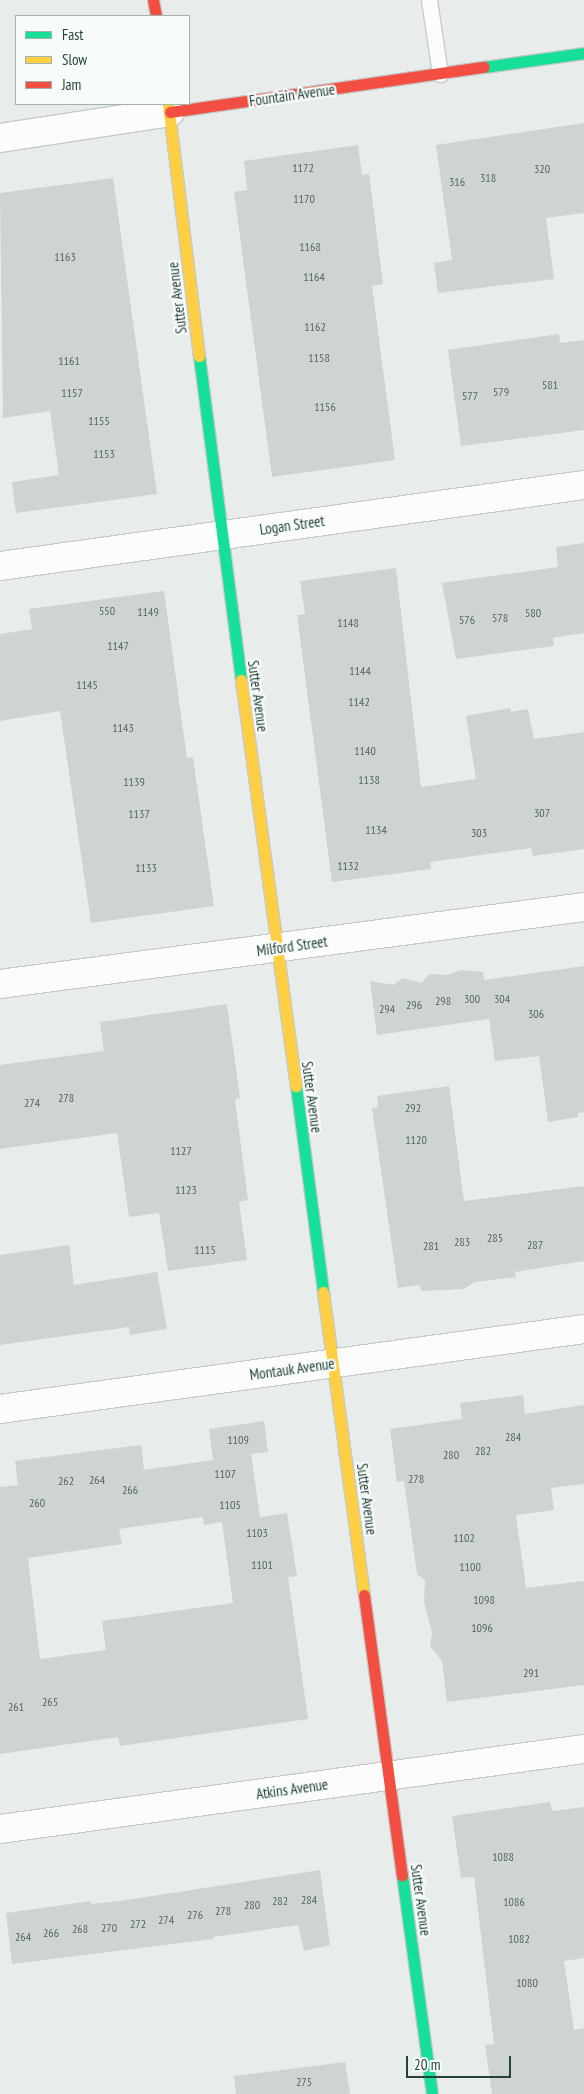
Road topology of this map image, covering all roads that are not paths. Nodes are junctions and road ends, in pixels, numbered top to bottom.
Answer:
1 (154, 0) edge
2 (429, 0) edge
3 (156, 15) edge
4 (584, 54) edge
5 (440, 74) junction
6 (169, 108) edge
7 (0, 138) edge
8 (584, 485) edge
9 (221, 535) junction
10 (0, 566) edge
11 (584, 907) edge
12 (277, 948) junction
13 (0, 984) edge
14 (584, 1328) edge
15 (333, 1363) junction
16 (0, 1409) edge
17 (584, 1749) edge
18 (390, 1776) junction
19 (0, 1829) edge
20 (432, 2094) edge

1 - 3 street
2 - 5 lane
4 - 5 street, Fountain Avenue
5 - 6 street, Fountain Avenue
6 - 7 street, Fountain Avenue
6 - 9 street, Sutter Avenue
8 - 9 street, Logan Street
9 - 10 street, Logan Street
9 - 12 street, Sutter Avenue
11 - 12 street, Milford Street
12 - 13 street, Milford Street
12 - 15 street, Sutter Avenue
14 - 15 street, Montauk Avenue
15 - 16 street, Montauk Avenue
15 - 18 street, Sutter Avenue
17 - 18 street, Atkins Avenue
18 - 19 street, Atkins Avenue
18 - 20 street, Sutter Avenue

